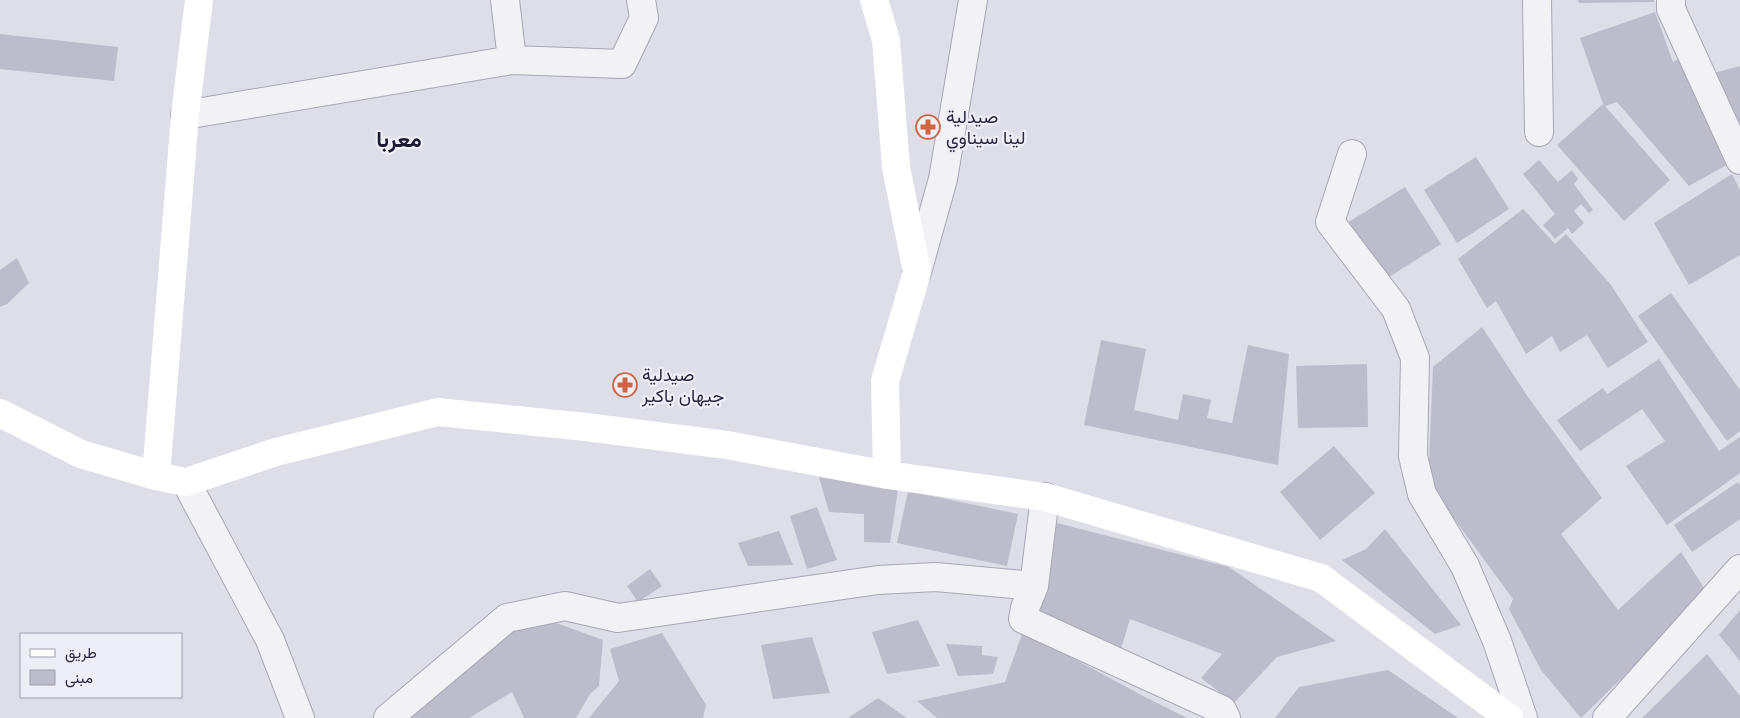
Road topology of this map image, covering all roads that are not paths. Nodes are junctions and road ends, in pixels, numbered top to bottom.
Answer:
1 (199, 0) edge
2 (505, 0) edge
3 (641, 0) edge
4 (874, 0) edge
5 (973, 0) edge
6 (1537, 0) edge
7 (1671, 0) edge
8 (512, 60) junction
9 (185, 114) junction
10 (1539, 132) dead end
11 (1352, 154) dead end
12 (1740, 160) edge
13 (917, 272) junction
14 (0, 413) edge
15 (887, 475) junction
16 (156, 476) junction
17 (186, 482) junction
18 (1045, 497) junction
19 (1740, 569) edge
20 (1034, 586) junction
21 (300, 718) edge
22 (388, 718) edge
23 (1226, 718) edge
24 (1509, 718) edge
25 (1523, 718) edge
26 (1607, 718) edge

1 - 9 main road
2 - 8 street
3 - 8 street
4 - 13 main road
5 - 13 street
6 - 10 street
7 - 12 street
8 - 9 street
9 - 16 main road
11 - 25 street
13 - 15 main road
14 - 16 main road
15 - 17 main road
15 - 18 main road
16 - 17 main road
17 - 21 street
18 - 20 street
18 - 24 main road
19 - 26 street
20 - 22 street
20 - 23 street

